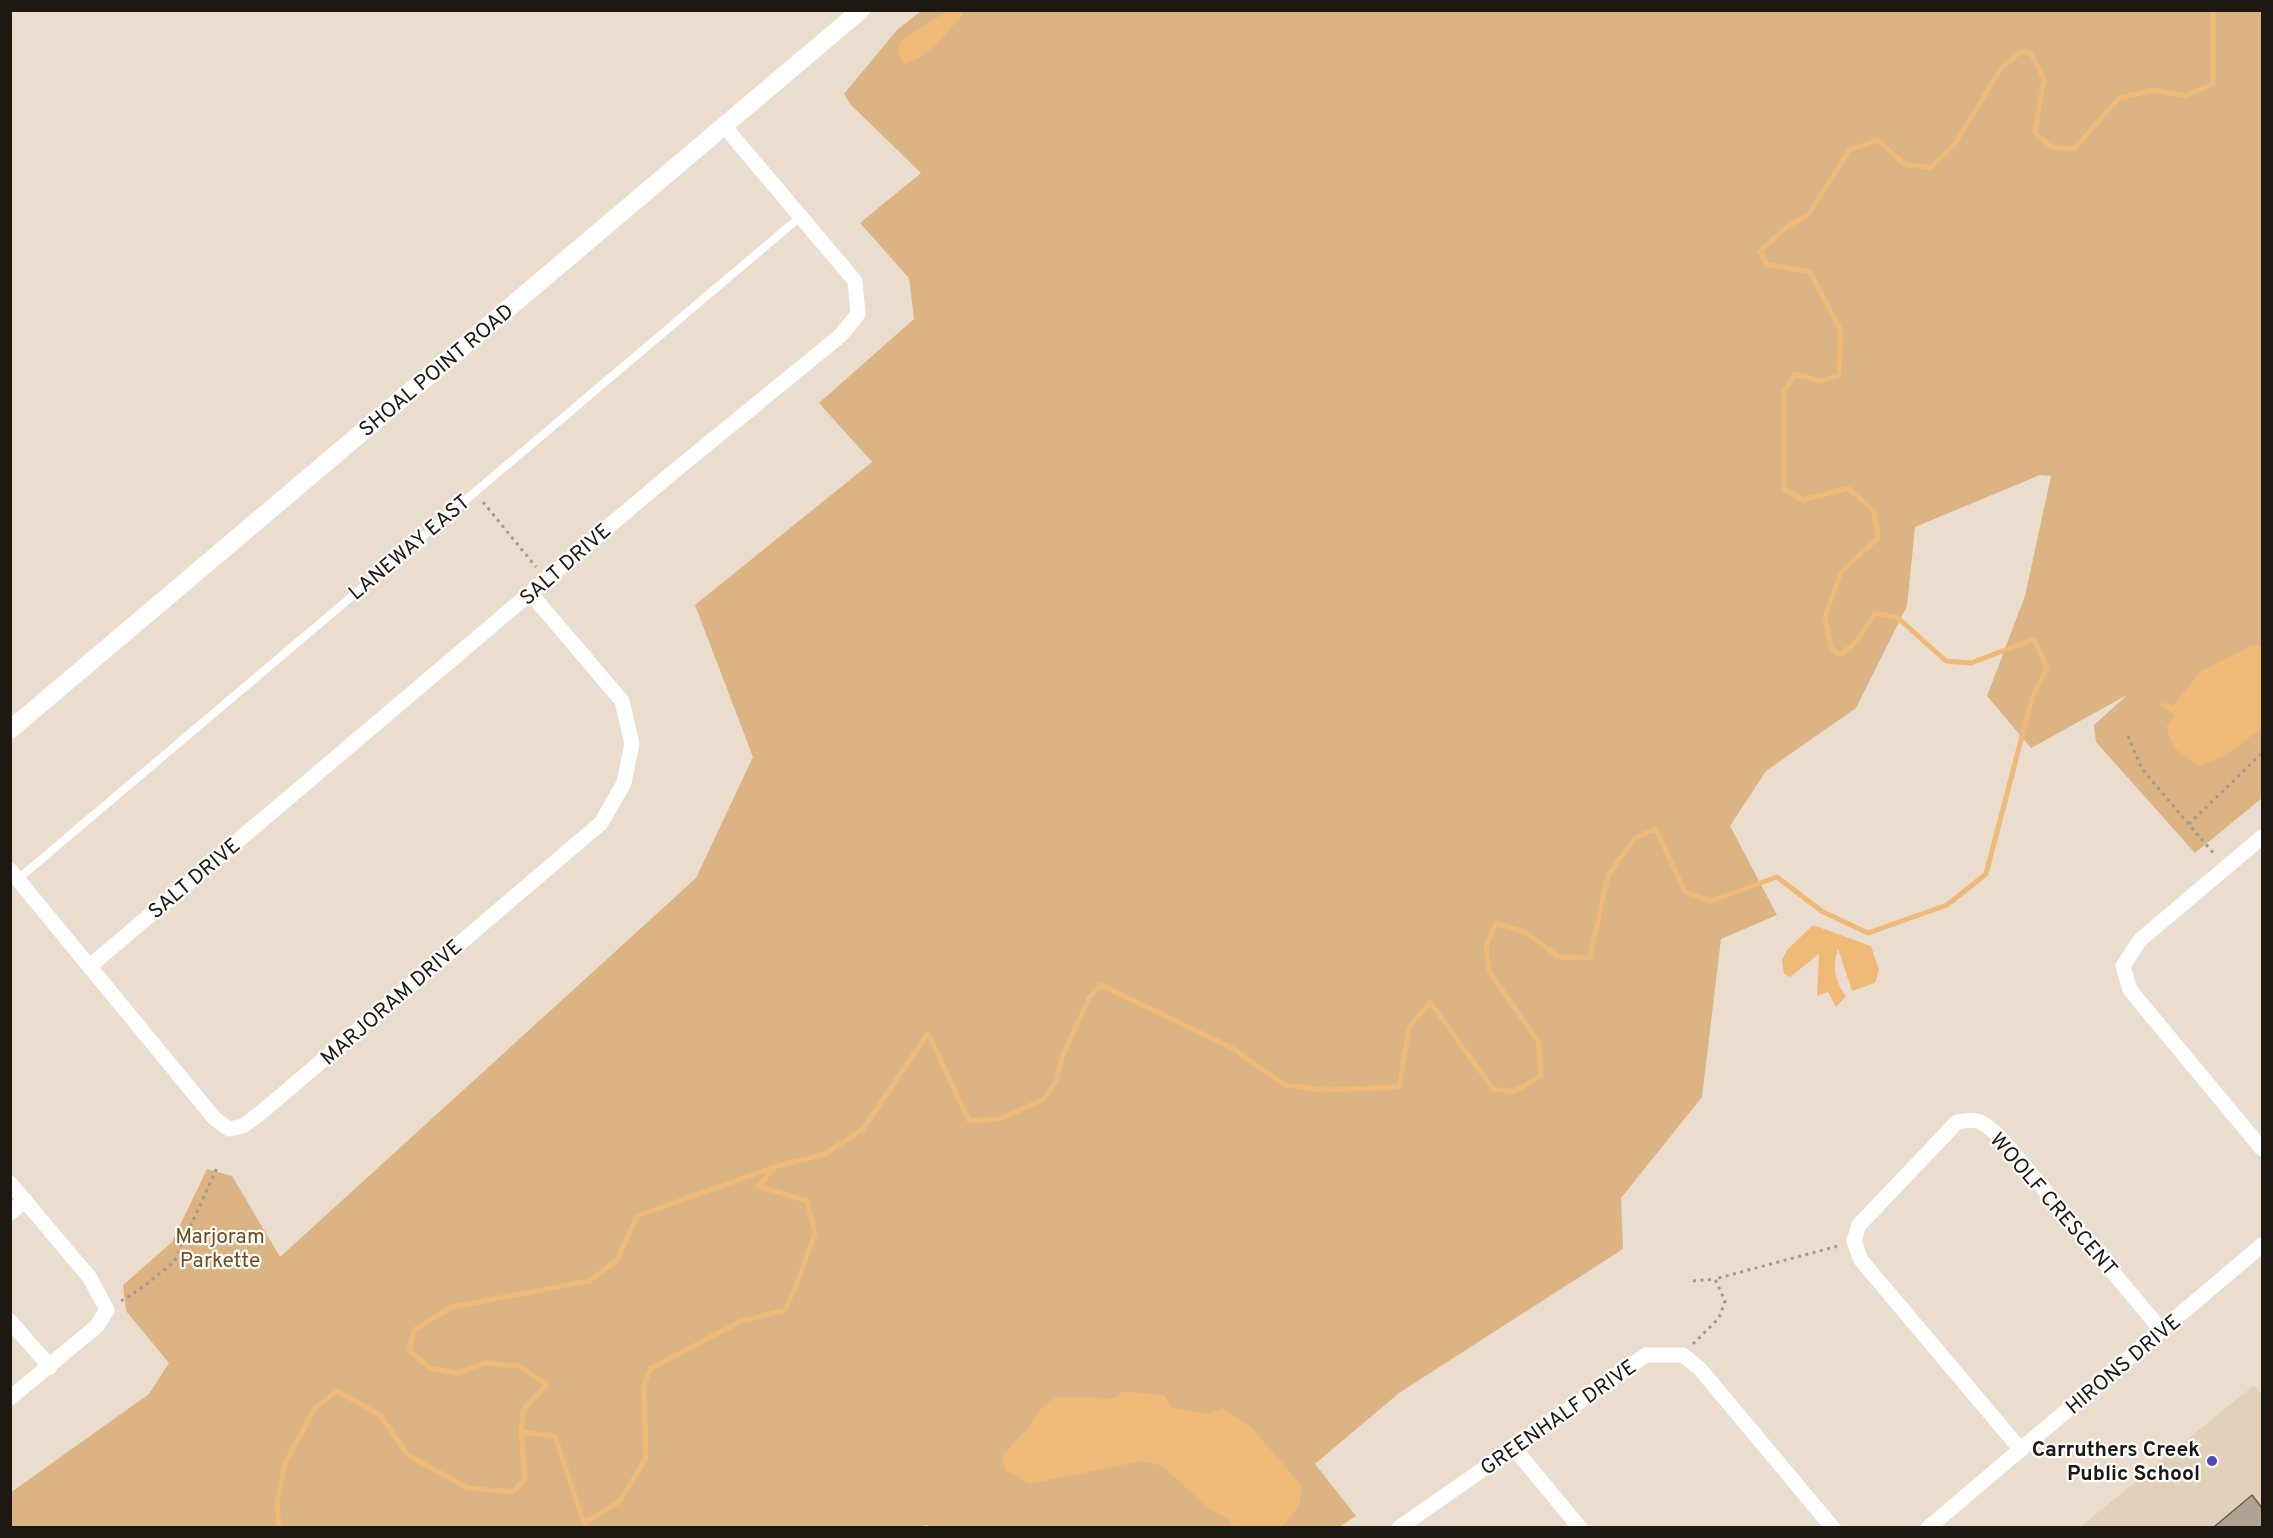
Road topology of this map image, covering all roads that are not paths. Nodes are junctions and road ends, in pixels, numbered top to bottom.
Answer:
1 (861, 10) edge
2 (724, 126) junction
3 (800, 217) junction
4 (531, 594) junction
5 (10, 730) edge
6 (2262, 837) edge
7 (14, 874) edge
8 (90, 966) junction
9 (2262, 1149) edge
10 (10, 1183) edge
11 (25, 1200) junction
12 (10, 1213) edge
13 (2262, 1245) edge
14 (10, 1321) edge
15 (2162, 1330) junction
16 (50, 1367) junction
17 (10, 1398) edge
18 (1514, 1448) junction
19 (2021, 1450) junction
20 (1400, 1527) edge
21 (1580, 1527) edge
22 (1833, 1527) edge
23 (1928, 1527) edge

1 - 2 street, SHOAL POINT ROAD
2 - 3 street, SALT DRIVE
2 - 5 street, SHOAL POINT ROAD
3 - 4 street, SALT DRIVE
3 - 7 lane, LANEWAY EAST
4 - 8 street, SALT DRIVE
4 - 8 street, MARJORAM DRIVE
6 - 9 street
7 - 8 street, MARJORAM DRIVE
10 - 11 street
11 - 12 street
11 - 16 street
13 - 15 street, HIRONS DRIVE
14 - 16 street
15 - 19 street, HIRONS DRIVE
15 - 19 street, WOOLF CRESCENT
16 - 17 street
18 - 20 street, GREENHALF DRIVE
18 - 21 street
18 - 22 street, GREENHALF DRIVE
19 - 23 street, HIRONS DRIVE

